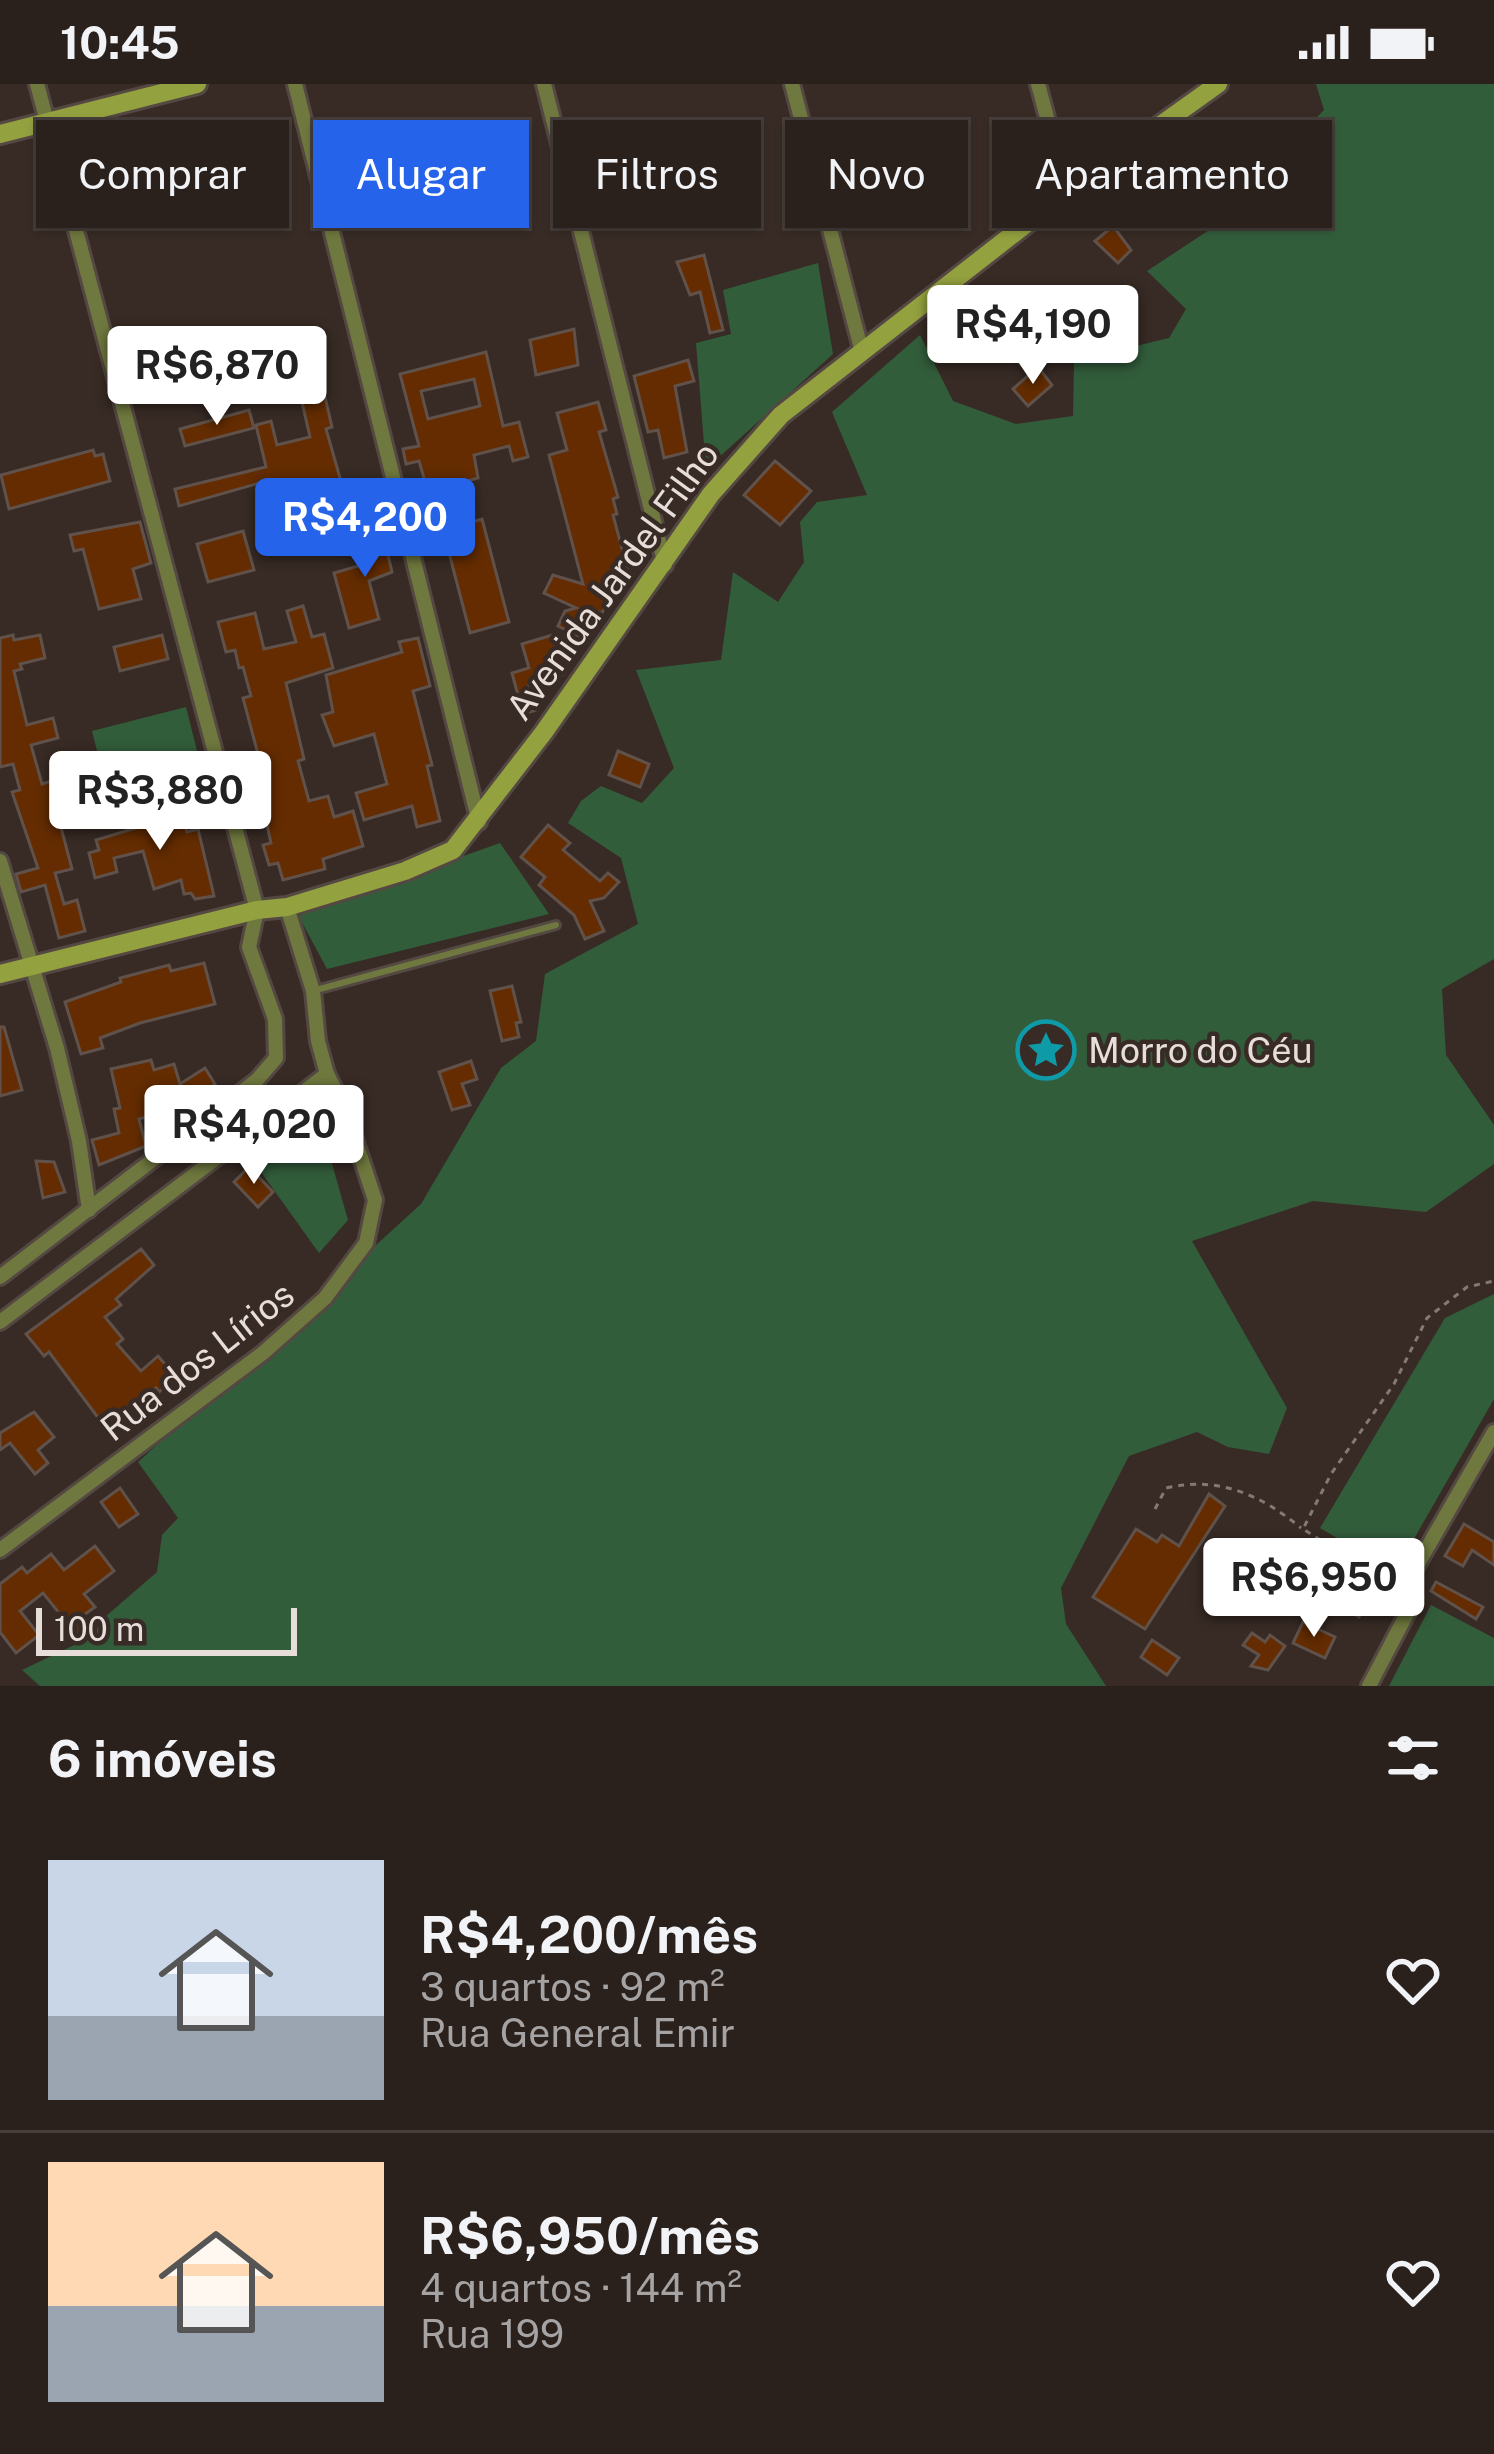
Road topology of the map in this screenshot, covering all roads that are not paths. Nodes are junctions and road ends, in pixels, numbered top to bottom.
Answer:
1 (37, 84) edge
2 (197, 84) edge
3 (295, 84) edge
4 (544, 84) edge
5 (792, 84) edge
6 (1038, 84) edge
7 (1218, 84) edge
8 (45, 120) edge
9 (58, 120) edge
10 (1048, 120) edge
11 (1168, 120) edge
12 (36, 125) edge
13 (0, 134) edge
14 (74, 228) edge
15 (1021, 228) edge
16 (862, 352) junction
17 (665, 565) junction
18 (478, 822) junction
19 (0, 861) edge
20 (287, 907) junction
21 (257, 910) junction
22 (556, 925) dead end
23 (34, 964) junction
24 (0, 974) edge
25 (313, 991) junction
26 (327, 1074) junction
27 (89, 1210) junction
28 (0, 1276) edge
29 (0, 1322) edge
30 (1494, 1432) edge
31 (0, 1550) edge
32 (1369, 1686) edge

1 - 8 street
2 - 9 main road
3 - 18 street
4 - 17 street
5 - 16 street
6 - 10 street
7 - 11 main road, Avenida Jardel Filho
12 - 13 main road
14 - 21 street
15 - 16 main road, Avenida Jardel Filho
16 - 17 main road, Avenida Jardel Filho
17 - 18 main road, Avenida Jardel Filho
18 - 20 main road, Avenida Jardel Filho
19 - 23 street
20 - 21 main road, Avenida Jardel Filho
20 - 25 street, Rua dos Lírios
21 - 23 main road, Avenida Jardel Filho
21 - 27 street
22 - 25 lane
23 - 24 main road, Avenida Jardel Filho
23 - 27 street
25 - 26 street, Rua dos Lírios
26 - 29 street
26 - 31 street, Rua dos Lírios
27 - 28 street
30 - 32 street

